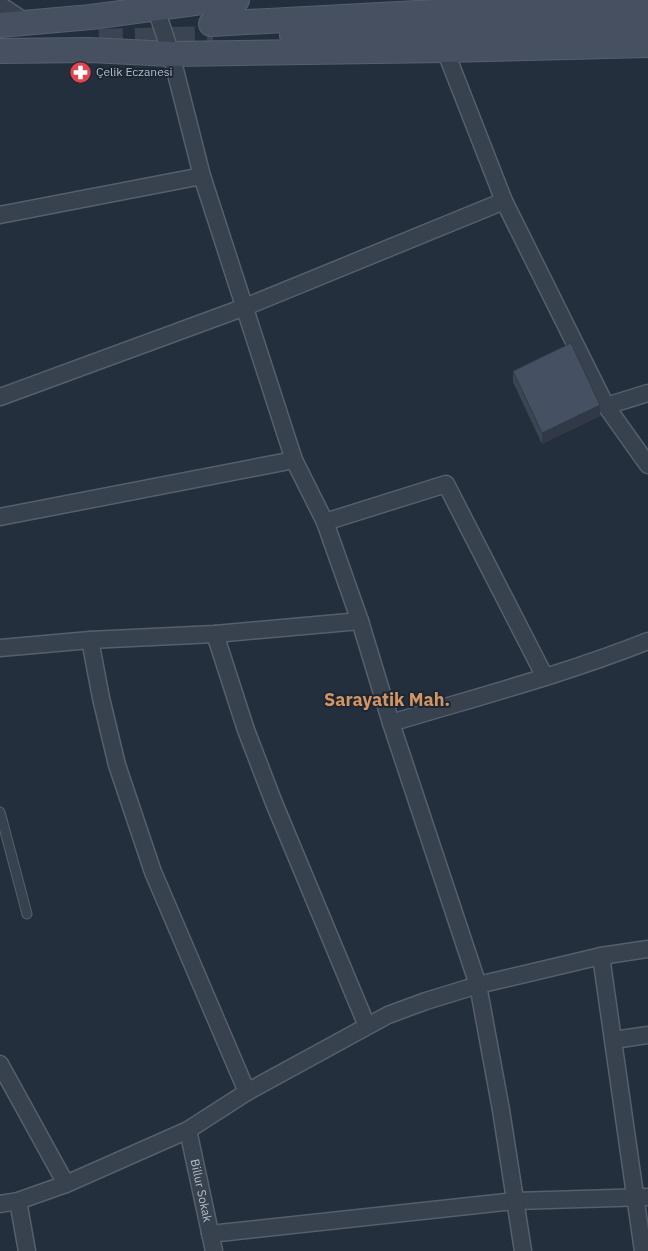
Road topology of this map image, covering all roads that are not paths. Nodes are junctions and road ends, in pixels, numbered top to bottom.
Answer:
1 (237, 0) edge
2 (648, 2) edge
3 (155, 4) edge
4 (0, 5) edge
5 (27, 23) junction
6 (648, 24) edge
7 (0, 25) edge
8 (648, 45) edge
9 (445, 50) junction
10 (0, 51) edge
11 (171, 54) junction
12 (202, 176) junction
13 (504, 201) junction
14 (0, 216) edge
15 (244, 307) junction
16 (648, 393) edge
17 (0, 397) edge
18 (606, 406) junction
19 (294, 460) junction
20 (648, 466) edge
21 (0, 517) edge
22 (325, 522) junction
23 (360, 620) junction
24 (215, 634) junction
25 (90, 640) junction
26 (648, 640) edge
27 (0, 648) edge
28 (545, 676) junction
29 (392, 723) junction
30 (0, 812) edge
31 (27, 914) dead end
32 (648, 949) edge
33 (601, 956) junction
34 (478, 985) junction
35 (367, 1026) junction
36 (648, 1035) edge
37 (614, 1040) junction
38 (0, 1064) edge
39 (247, 1092) junction
40 (188, 1130) junction
41 (66, 1184) junction
42 (641, 1197) edge
43 (18, 1201) junction
44 (514, 1201) junction
45 (0, 1204) edge
46 (210, 1234) junction
47 (27, 1251) edge
48 (214, 1251) edge
49 (523, 1251) edge
50 (643, 1251) edge

1 - 3 main road
2 - 6 main road
3 - 5 main road
3 - 11 street
4 - 5 street
5 - 7 main road
8 - 9 main road
9 - 11 main road
9 - 13 street
10 - 11 main road
11 - 12 street
12 - 14 street
12 - 15 street
13 - 15 street
13 - 18 street
15 - 17 street
15 - 19 street
16 - 18 street
18 - 20 street
19 - 21 street
19 - 22 street
22 - 23 street
22 - 28 street
23 - 24 street
23 - 29 street
24 - 25 street
24 - 35 street
25 - 27 street
25 - 39 street
26 - 28 street
28 - 29 street
29 - 34 street
30 - 31 lane
32 - 33 street
33 - 34 street
33 - 37 street
34 - 35 street
34 - 44 street
35 - 39 street
36 - 37 street
37 - 42 street
38 - 41 street
39 - 40 street
40 - 41 street
40 - 46 street, Billur Sokak
41 - 43 street
42 - 44 street
42 - 50 street
43 - 45 street
43 - 47 street
44 - 46 street
44 - 49 street
46 - 48 street, Billur Sokak

